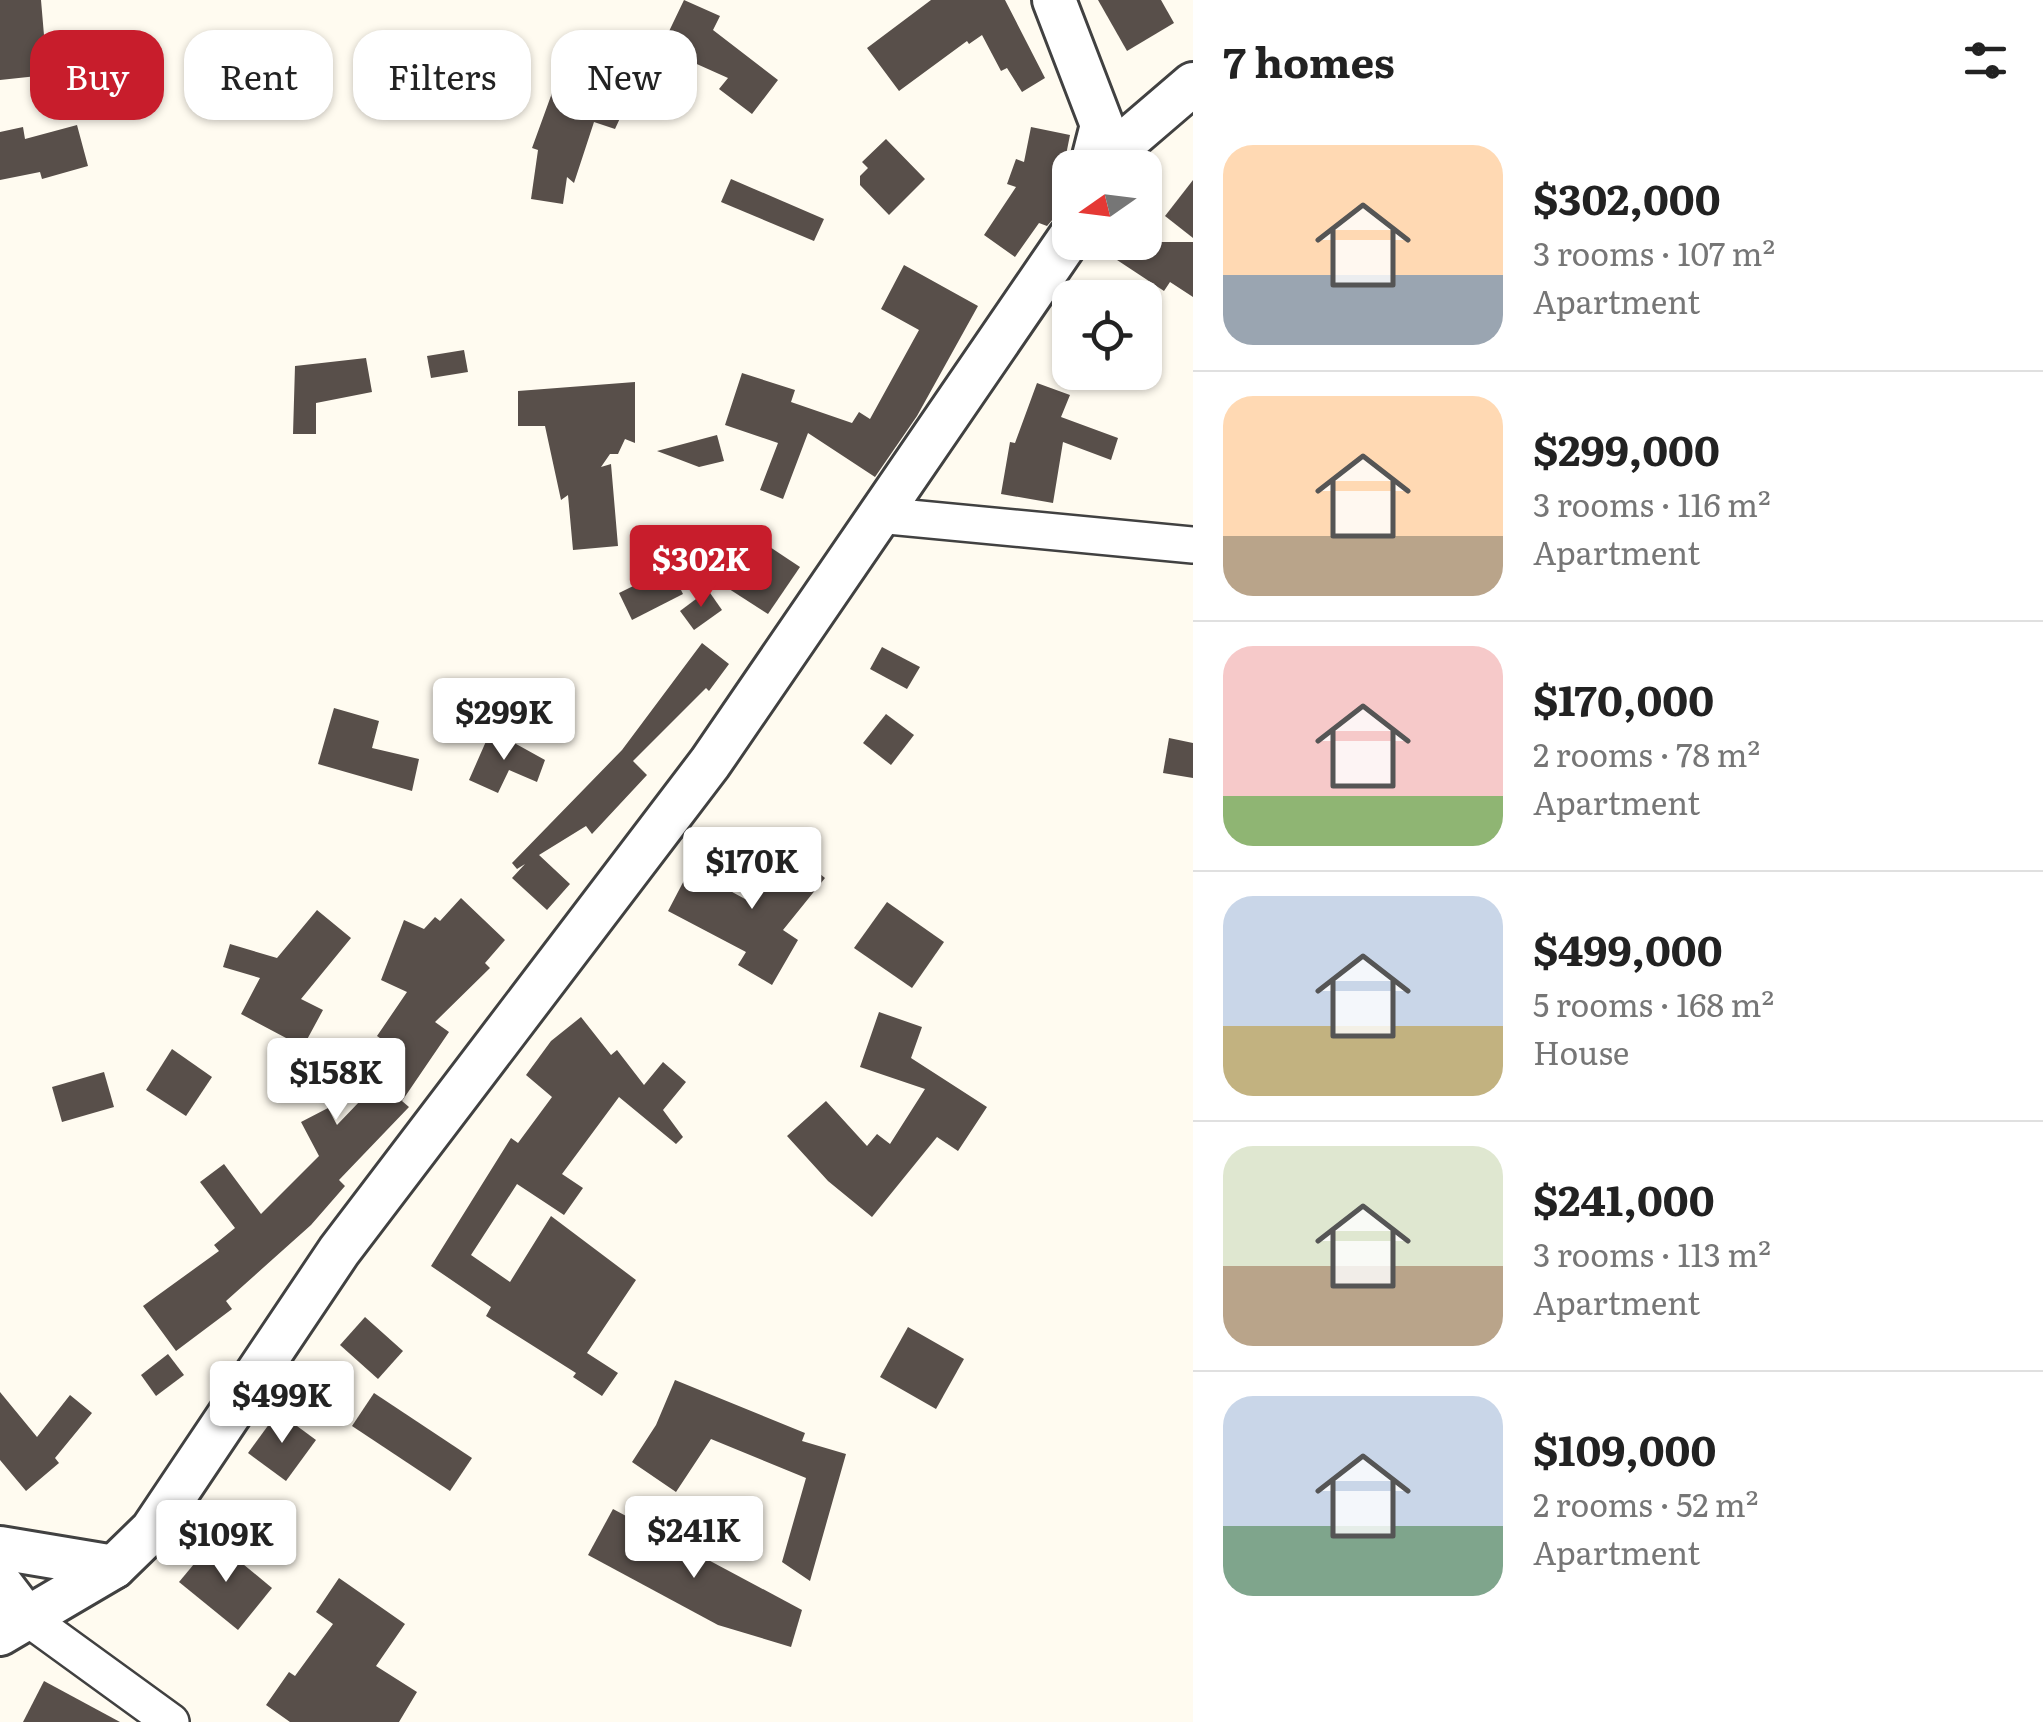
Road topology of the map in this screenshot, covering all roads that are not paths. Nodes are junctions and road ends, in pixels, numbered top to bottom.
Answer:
1 (1054, 0) edge
2 (1193, 84) edge
3 (1097, 150) edge
4 (1114, 150) edge
5 (1054, 260) edge
6 (878, 515) junction
7 (1193, 546) edge
8 (0, 1548) edge
9 (114, 1566) junction
10 (8, 1611) edge
11 (171, 1722) edge

1 - 3 street
2 - 4 street
5 - 6 street
6 - 7 street
6 - 9 street
8 - 9 street
9 - 10 street
10 - 11 street

